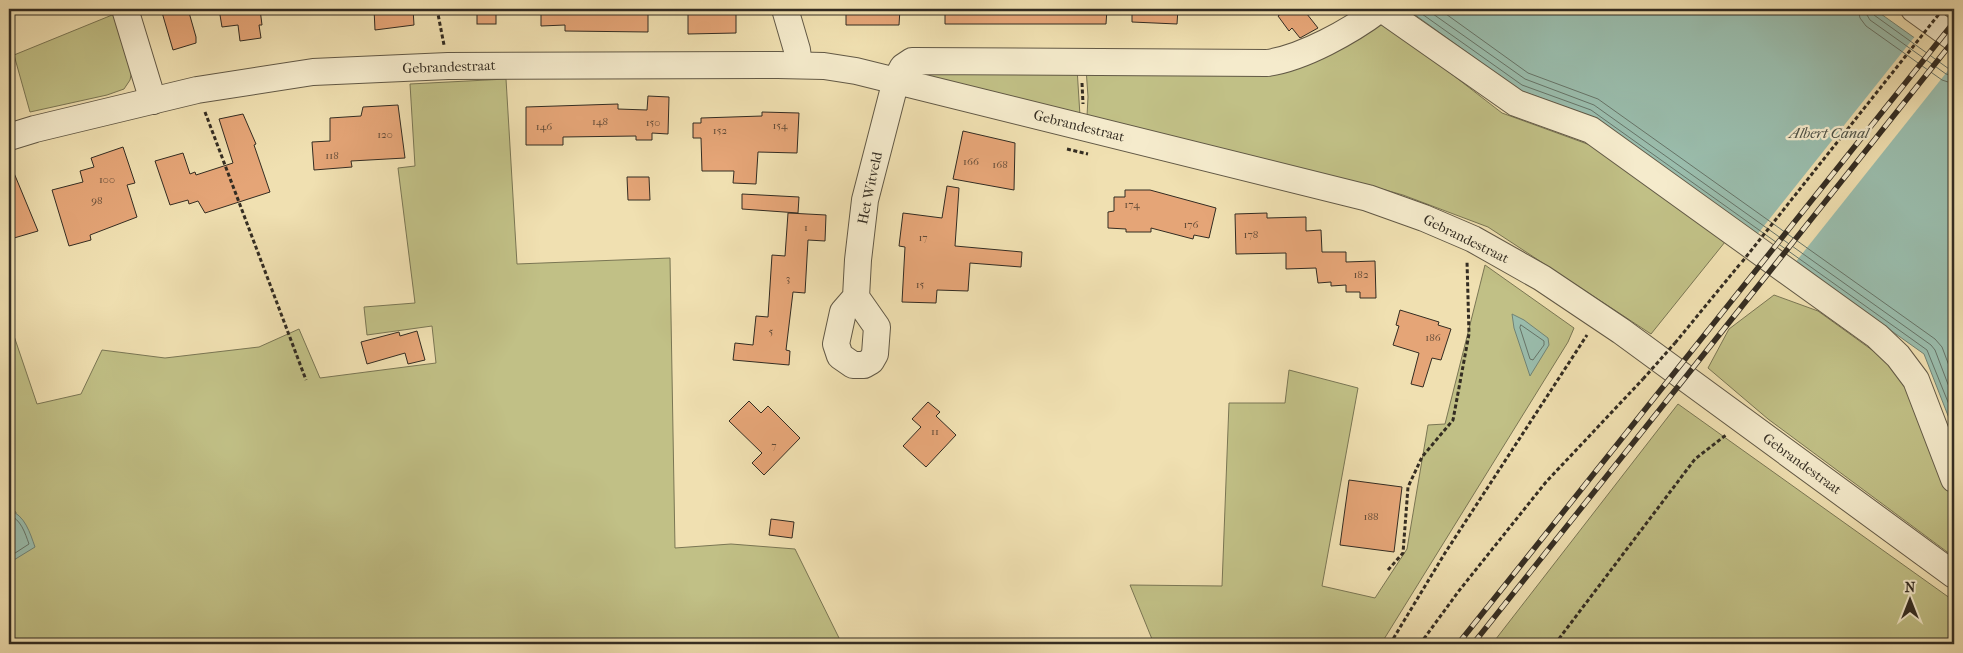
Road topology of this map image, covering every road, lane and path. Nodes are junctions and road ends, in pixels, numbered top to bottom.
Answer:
1 (125, 9) edge
2 (437, 9) edge
3 (785, 9) edge
4 (1381, 9) edge
5 (1914, 9) edge
6 (1943, 9) edge
7 (1954, 38) edge
8 (799, 65) junction
9 (448, 66) junction
10 (896, 80) junction
11 (197, 90) junction
12 (152, 101) junction
13 (9, 137) edge
14 (1076, 151) dead end
15 (1093, 155) dead end
16 (1473, 239) junction
17 (856, 298) dead end
18 (1590, 330) dead end
19 (306, 380) dead end
20 (1729, 432) dead end
21 (1954, 479) edge
22 (1388, 570) dead end
23 (1954, 575) edge
24 (1390, 644) edge
25 (1420, 644) edge
26 (1555, 644) edge

1 - 12 street
2 - 9 path
3 - 8 street
4 - 10 street
4 - 21 street
5 - 7 street
6 - 25 path, bridge
8 - 9 street, Gebrandestraat
8 - 10 street, Gebrandestraat
9 - 11 street, Gebrandestraat
10 - 16 street, Gebrandestraat
10 - 17 street, Het Witveld
11 - 12 street, Gebrandestraat
11 - 19 path
12 - 13 street, Gebrandestraat
14 - 15 path
16 - 22 path
16 - 23 street, Gebrandestraat
18 - 24 path
20 - 26 path

